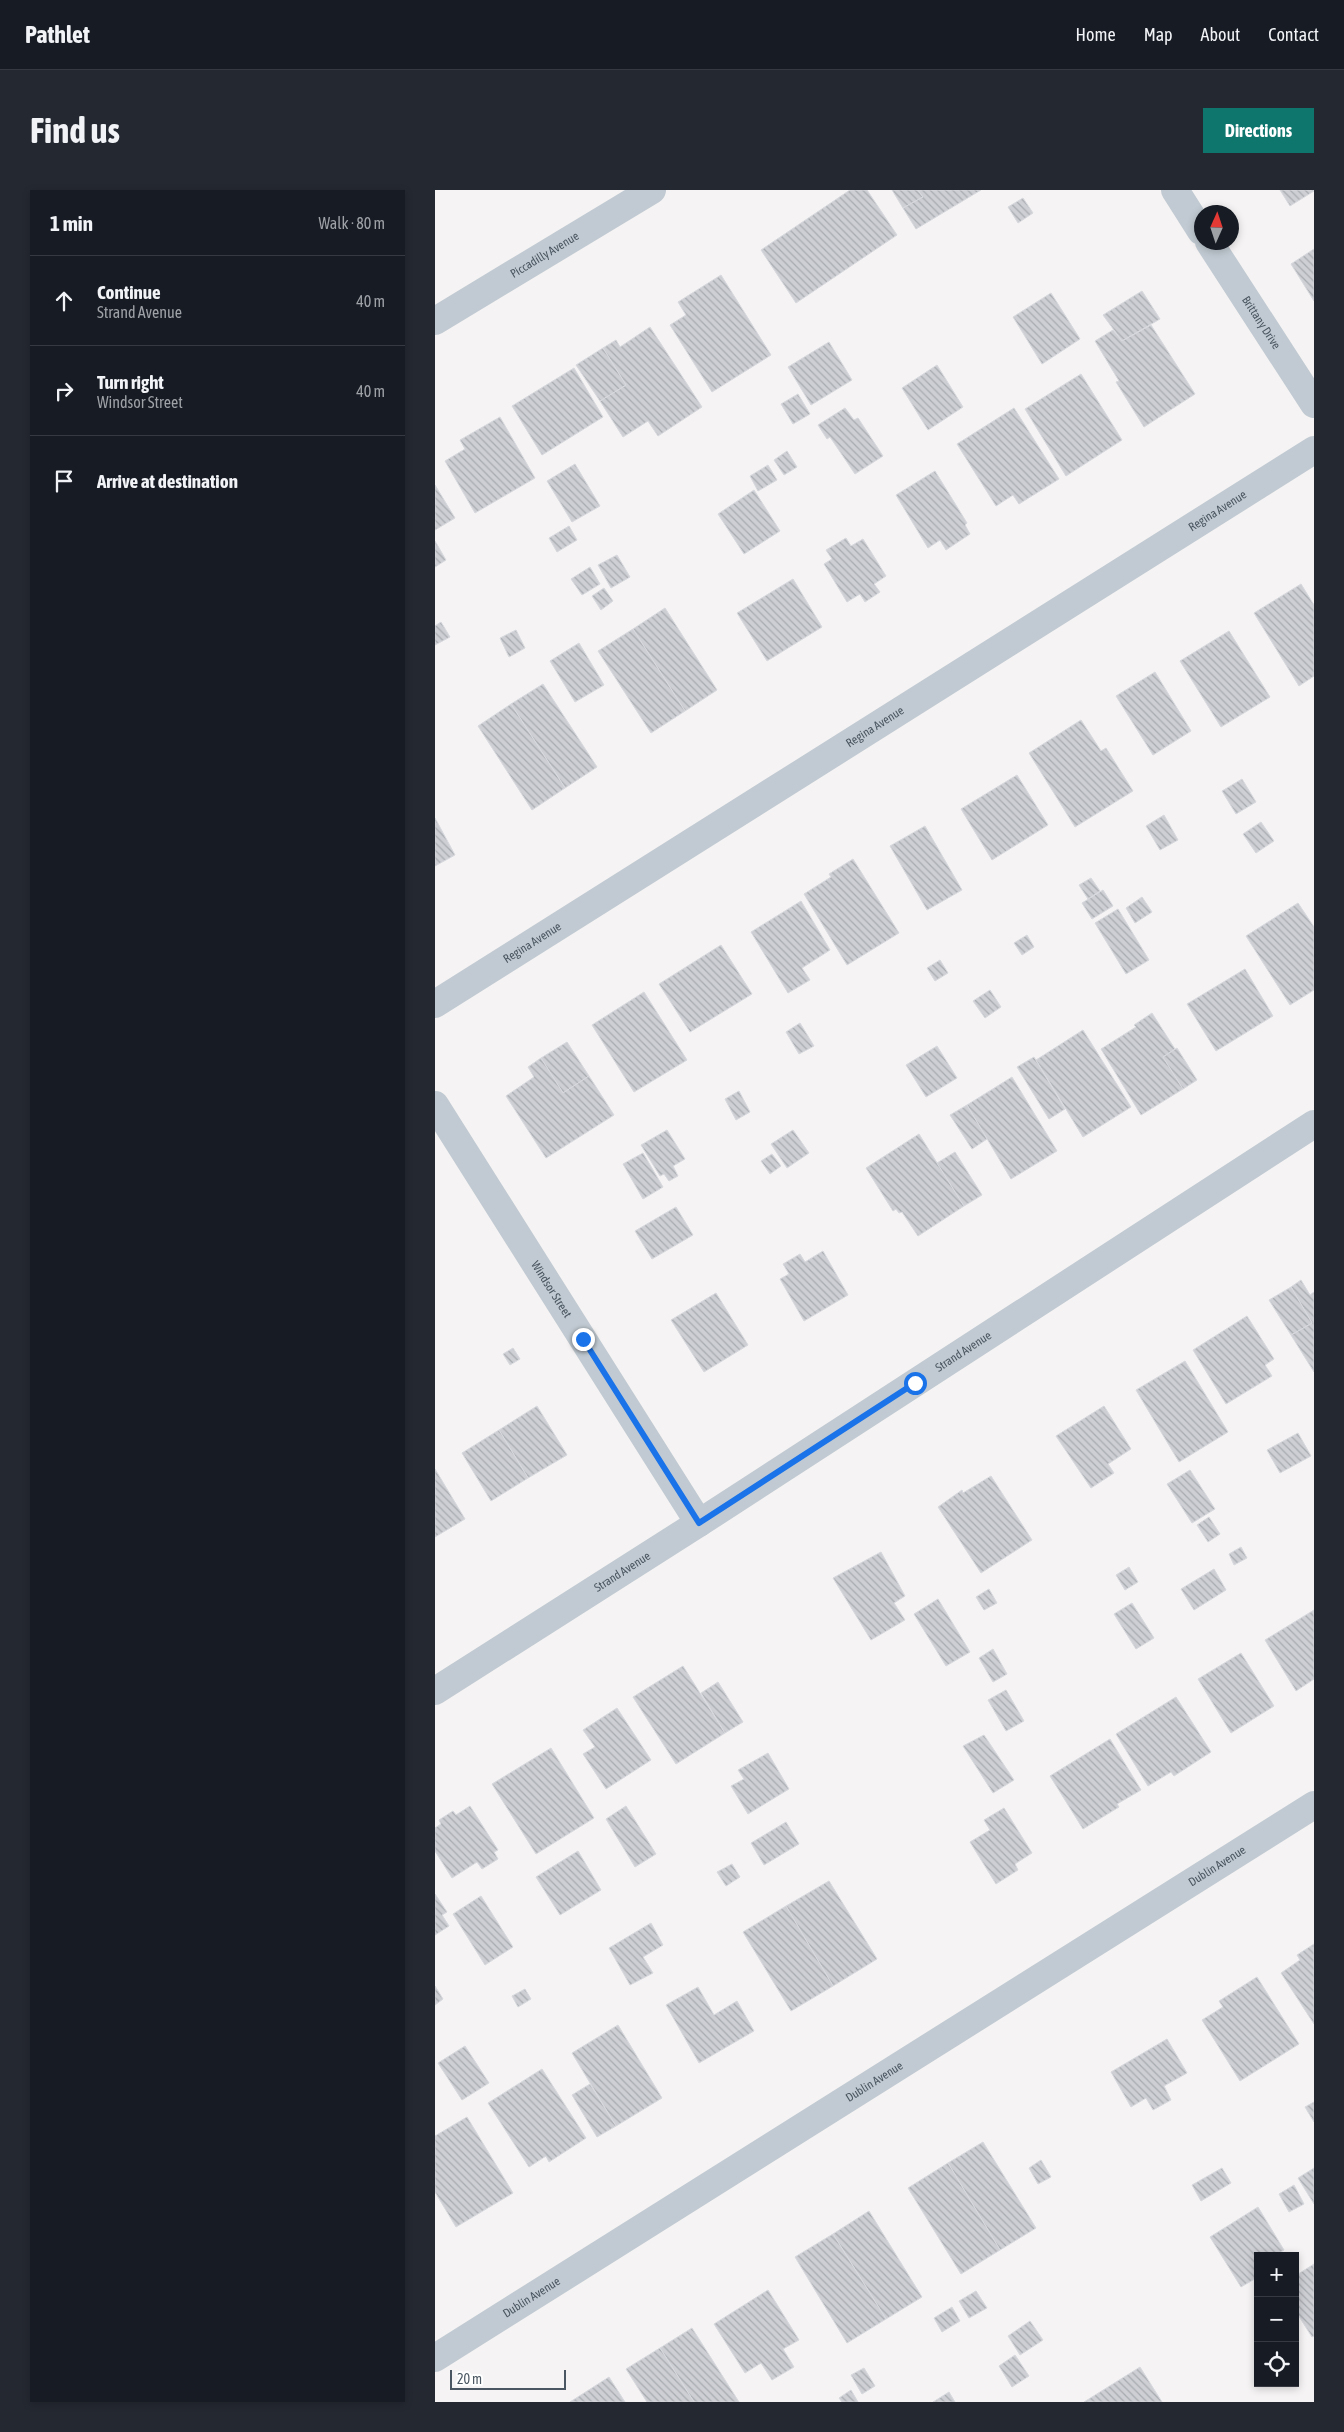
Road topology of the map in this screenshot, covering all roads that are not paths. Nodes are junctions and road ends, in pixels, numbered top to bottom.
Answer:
1 (652, 190) edge
2 (1175, 190) edge
3 (1194, 220) edge
4 (1214, 250) edge
5 (435, 321) edge
6 (1314, 404) edge
7 (1314, 450) edge
8 (435, 1004) edge
9 (435, 1105) edge
10 (1314, 1124) edge
11 (699, 1523) junction
12 (435, 1691) edge
13 (1314, 1805) edge
14 (435, 2358) edge

1 - 5 street, Piccadilly Avenue
2 - 3 street
4 - 6 street, Brittany Drive
7 - 8 street, Regina Avenue
9 - 11 street, Windsor Street
10 - 11 street, Strand Avenue
11 - 12 street, Strand Avenue
13 - 14 street, Dublin Avenue

